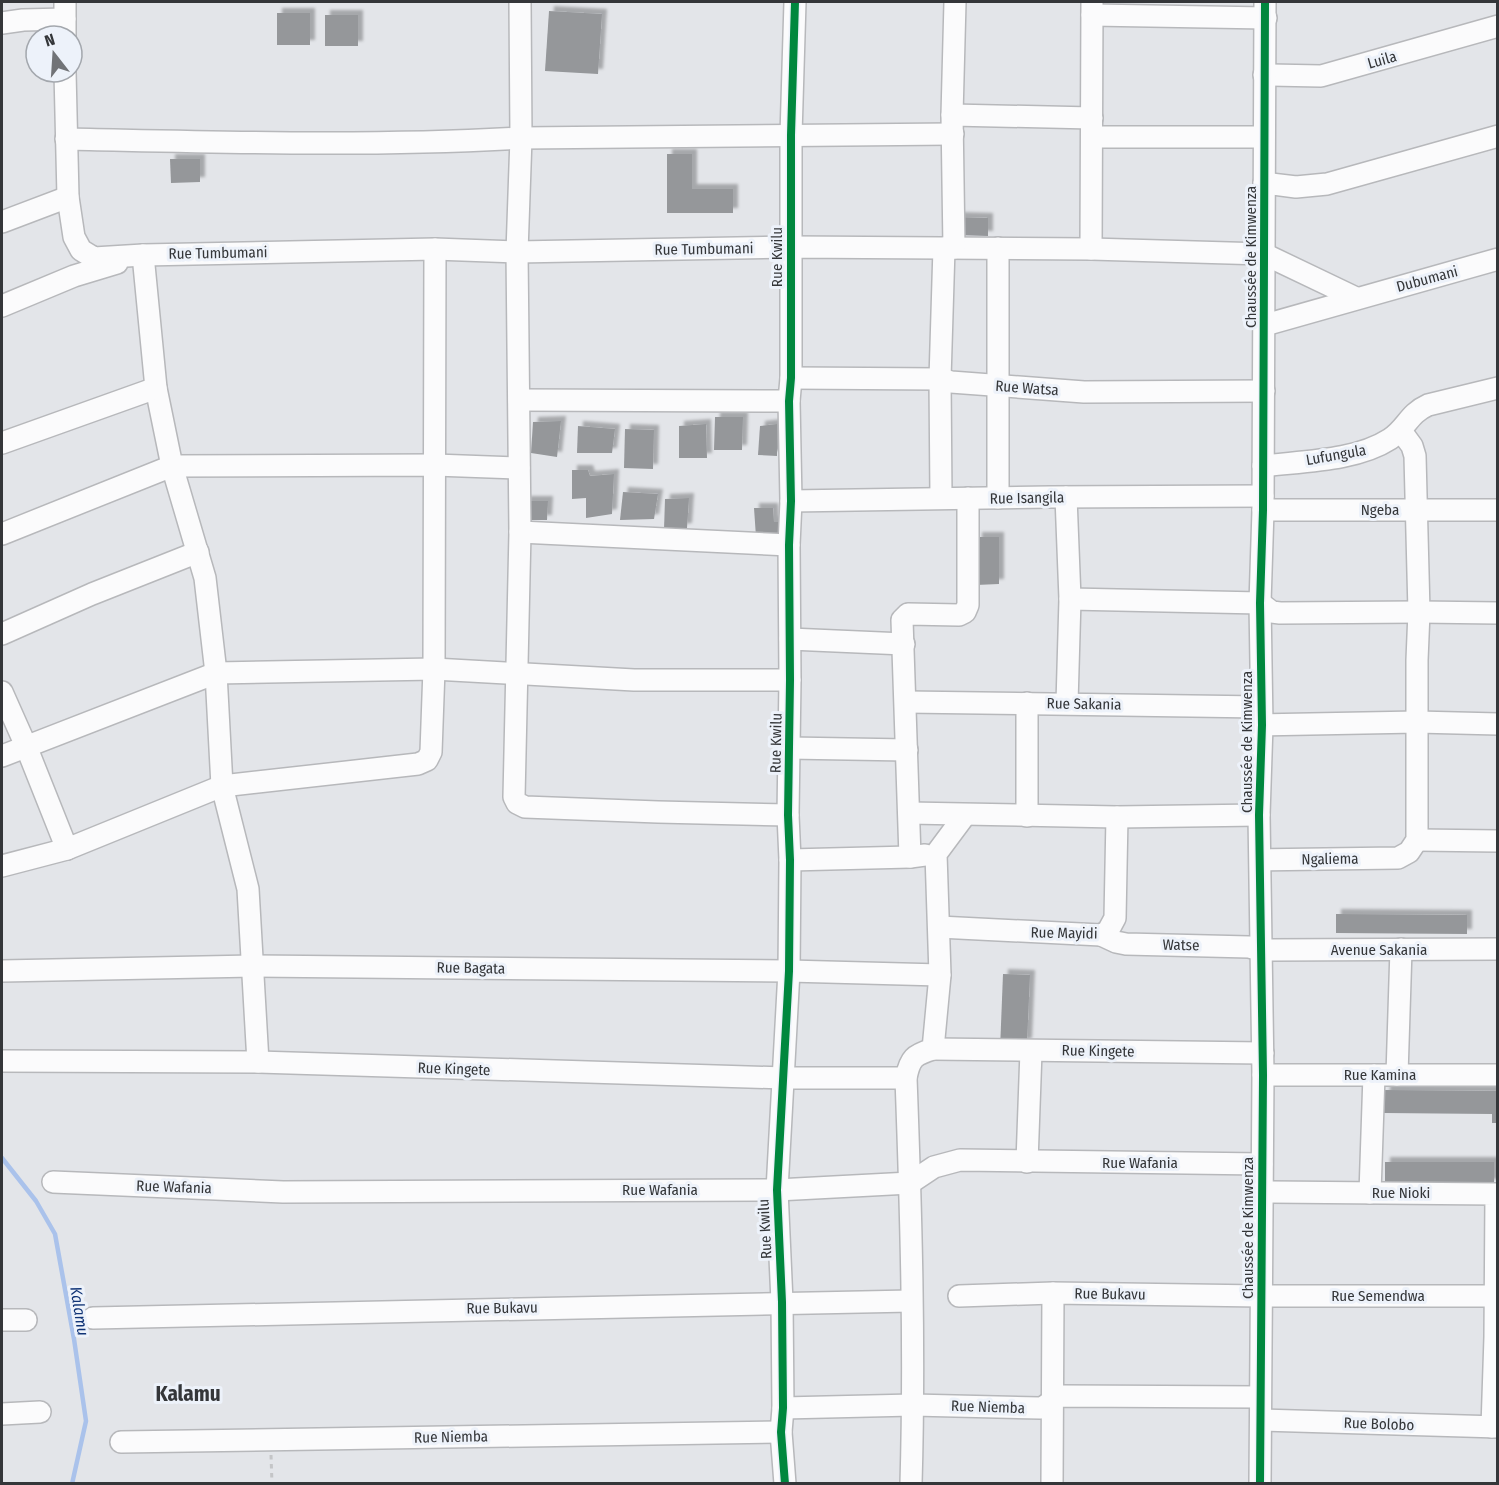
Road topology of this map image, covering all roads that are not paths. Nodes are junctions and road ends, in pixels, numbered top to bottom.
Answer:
1 (520, 2) edge
2 (795, 2) edge
3 (955, 2) edge
4 (1092, 8) edge
5 (1265, 10) edge
6 (65, 19) edge
7 (2, 23) edge
8 (1497, 26) edge
9 (1264, 75) junction
10 (65, 84) edge
11 (953, 125) junction
12 (1092, 127) junction
13 (791, 135) junction
14 (1497, 136) edge
15 (1264, 137) junction
16 (521, 138) junction
17 (66, 139) junction
18 (1264, 183) junction
19 (68, 196) junction
20 (2, 222) edge
21 (790, 247) junction
22 (949, 248) junction
23 (998, 248) junction
24 (435, 249) junction
25 (1091, 249) junction
26 (518, 252) junction
27 (1264, 254) junction
28 (143, 255) junction
29 (1497, 259) edge
30 (1356, 298) junction
31 (2, 306) edge
32 (1264, 325) junction
33 (791, 378) junction
34 (939, 379) junction
35 (998, 386) junction
36 (156, 388) junction
37 (1497, 388) edge
38 (1264, 391) junction
39 (519, 400) junction
40 (789, 401) junction
41 (1401, 431) junction
42 (2, 443) edge
43 (435, 465) junction
44 (172, 466) junction
45 (1263, 466) junction
46 (519, 468) junction
47 (1065, 497) junction
48 (941, 498) junction
49 (968, 498) junction
50 (998, 498) junction
51 (791, 501) junction
52 (1263, 503) junction
53 (1416, 510) junction
54 (1497, 510) edge
55 (520, 532) junction
56 (2, 534) edge
57 (789, 545) junction
58 (198, 552) junction
59 (1070, 599) junction
60 (1260, 603) junction
61 (1419, 612) junction
62 (1497, 613) edge
63 (2, 634) edge
64 (790, 639) junction
65 (904, 644) junction
66 (434, 669) junction
67 (216, 672) junction
68 (516, 674) junction
69 (790, 680) junction
70 (2, 692) edge
71 (906, 702) junction
72 (1027, 703) junction
73 (1067, 703) junction
74 (1261, 716) junction
75 (1417, 722) junction
76 (1497, 724) edge
77 (27, 746) junction
78 (789, 748) junction
79 (907, 750) junction
80 (2, 756) edge
81 (222, 786) junction
82 (909, 813) junction
83 (788, 815) junction
84 (965, 815) junction
85 (1259, 815) junction
86 (1027, 816) junction
87 (1117, 817) junction
88 (1417, 840) junction
89 (1497, 841) edge
90 (67, 849) junction
91 (936, 854) junction
92 (910, 857) junction
93 (790, 860) junction
94 (1261, 860) junction
95 (2, 866) edge
96 (939, 927) junction
97 (1101, 936) junction
98 (1497, 949) edge
99 (1261, 950) junction
100 (1401, 950) junction
101 (253, 966) junction
102 (2, 971) edge
103 (789, 971) junction
104 (940, 975) junction
105 (933, 1049) junction
106 (1030, 1051) junction
107 (1263, 1053) junction
108 (2, 1061) edge
109 (258, 1062) junction
110 (1263, 1075) junction
111 (1374, 1075) junction
112 (1397, 1075) junction
113 (1497, 1075) edge
114 (784, 1078) junction
115 (906, 1078) junction
116 (1027, 1162) junction
117 (1262, 1164) junction
118 (53, 1182) dead end
119 (910, 1183) junction
120 (777, 1190) junction
121 (1262, 1192) junction
122 (1370, 1193) junction
123 (1497, 1240) edge
124 (1053, 1293) junction
125 (959, 1296) dead end
126 (1261, 1296) junction
127 (1494, 1296) junction
128 (911, 1301) junction
129 (782, 1302) junction
130 (93, 1318) dead end
131 (2, 1320) edge
132 (26, 1320) dead end
133 (1496, 1337) edge
134 (1260, 1396) junction
135 (1052, 1400) junction
136 (913, 1405) junction
137 (783, 1408) junction
138 (40, 1412) dead end
139 (2, 1414) edge
140 (1261, 1420) junction
141 (1495, 1427) edge
142 (781, 1432) junction
143 (121, 1442) dead end
144 (785, 1484) edge
145 (911, 1484) edge
146 (1052, 1484) edge
147 (1260, 1484) edge

1 - 16 street
2 - 13 street, Rue Kwilu
3 - 11 street
4 - 5 street
4 - 12 street
5 - 9 street, Chaussée de Kimwenza
6 - 7 street
8 - 9 street, Luila
9 - 15 street, Chaussée de Kimwenza
10 - 17 street
11 - 12 street
11 - 13 street
11 - 22 street
12 - 15 street
12 - 25 street
13 - 16 street
13 - 21 street, Rue Kwilu
14 - 18 street
15 - 18 street, Chaussée de Kimwenza
16 - 17 street
16 - 26 street
17 - 19 street
18 - 27 street, Chaussée de Kimwenza
19 - 20 street
19 - 28 street
21 - 22 street, Rue Tumbumani
21 - 26 street, Rue Tumbumani
21 - 33 street, Rue Kwilu
22 - 23 street, Rue Tumbumani
22 - 34 street
23 - 25 street, Rue Tumbumani
23 - 35 street
24 - 26 street, Rue Tumbumani
24 - 28 street, Rue Tumbumani
24 - 43 street
25 - 27 street, Rue Tumbumani
26 - 39 street
27 - 30 street
27 - 32 street, Chaussée de Kimwenza
28 - 31 street
28 - 36 street
29 - 30 street, Dubumani
30 - 32 street, Dubumani
32 - 38 street, Chaussée de Kimwenza
33 - 34 street, Rue Watsa
33 - 40 street, Rue Kwilu
34 - 35 street, Rue Watsa
34 - 48 street
35 - 38 street, Rue Watsa
35 - 50 street
36 - 42 street
36 - 44 street
37 - 41 street, Lufungula
38 - 45 street, Chaussée de Kimwenza
39 - 40 street
39 - 46 street
40 - 51 street, Rue Kwilu
41 - 45 street, Lufungula
41 - 53 street
43 - 44 street
43 - 46 street
43 - 66 street
44 - 56 street
44 - 58 street
45 - 52 street, Chaussée de Kimwenza
46 - 55 street
47 - 50 street, Rue Isangila
47 - 52 street, Rue Isangila
47 - 59 street
48 - 49 street, Rue Isangila
48 - 51 street, Rue Isangila
49 - 50 street, Rue Isangila
49 - 65 street
51 - 57 street, Rue Kwilu
52 - 53 street, Ngeba
52 - 60 street, Chaussée de Kimwenza
53 - 54 street, Ngeba
53 - 61 street
55 - 57 street
55 - 68 street
57 - 64 street, Rue Kwilu
58 - 63 street
58 - 67 street
59 - 60 street
59 - 73 street
60 - 61 street
60 - 74 street, Chaussée de Kimwenza
61 - 62 street
61 - 75 street
64 - 65 street
64 - 69 street, Rue Kwilu
65 - 71 street
66 - 67 street
66 - 68 street
66 - 81 street
67 - 77 street
67 - 81 street
68 - 69 street
68 - 83 street
69 - 78 street, Rue Kwilu
70 - 77 street
71 - 72 street, Rue Sakania
71 - 79 street
72 - 73 street, Rue Sakania
72 - 86 street
73 - 74 street, Rue Sakania
74 - 75 street, Rue Sakania
74 - 85 street, Chaussée de Kimwenza
75 - 76 street, Rue Sakania
75 - 88 street
77 - 80 street
77 - 90 street
78 - 79 street
78 - 83 street, Rue Kwilu
79 - 82 street
81 - 90 street
81 - 101 street
82 - 84 street
82 - 92 street
83 - 93 street, Rue Kwilu
84 - 86 street
84 - 91 street
85 - 87 street
85 - 94 street, Chaussée de Kimwenza
86 - 87 street
87 - 97 street, Rue Mayidi
88 - 89 street
88 - 94 street, Ngaliema
90 - 95 street
91 - 92 street
91 - 96 street
92 - 93 street
93 - 103 street, Rue Kwilu
94 - 99 street, Chaussée de Kimwenza
96 - 97 street, Rue Mayidi
96 - 104 street
97 - 99 street, Watse
98 - 100 street, Avenue Sakania
99 - 100 street, Avenue Sakania
99 - 107 street, Chaussée de Kimwenza
100 - 112 street
101 - 102 street, Rue Bagata
101 - 103 street, Rue Bagata
101 - 109 street
103 - 104 street, Rue Bagata
103 - 114 street, Rue Kwilu
104 - 105 street
105 - 106 street, Rue Kingete
105 - 115 street
106 - 107 street, Rue Kingete
106 - 116 street
107 - 110 street, Chaussée de Kimwenza
108 - 109 street, Rue Kingete
109 - 114 street, Rue Kingete
110 - 111 street, Rue Kamina
110 - 117 street, Chaussée de Kimwenza
111 - 112 street, Rue Kamina
111 - 122 street
112 - 113 street, Rue Kamina
114 - 115 street, Rue Kingete
114 - 120 street, Rue Kwilu
115 - 119 street
116 - 117 street, Rue Wafania
116 - 119 street, Rue Wafania
117 - 121 street, Chaussée de Kimwenza
118 - 120 street, Rue Wafania
119 - 120 street, Rue Wafania
119 - 128 street
120 - 129 street, Rue Kwilu
121 - 122 street, Rue Nioki
121 - 126 street, Chaussée de Kimwenza
122 - 123 street, Rue Nioki
123 - 127 street
124 - 125 street, Rue Bukavu
124 - 126 street, Rue Bukavu
124 - 135 street
126 - 127 street, Rue Semendwa
126 - 134 street, Chaussée de Kimwenza
127 - 133 street
128 - 129 street, Rue Bukavu
128 - 136 street
129 - 130 street, Rue Bukavu
129 - 137 street, Rue Kwilu
131 - 132 street
133 - 141 street
134 - 135 street, Rue Niemba
134 - 140 street, Chaussée de Kimwenza
135 - 136 street, Rue Niemba
135 - 146 street
136 - 137 street, Rue Niemba
136 - 145 street
137 - 142 street, Rue Kwilu
138 - 139 street
140 - 141 street, Rue Bolobo
140 - 147 street, Chaussée de Kimwenza
142 - 143 street, Rue Niemba
142 - 144 street, Rue Kwilu

